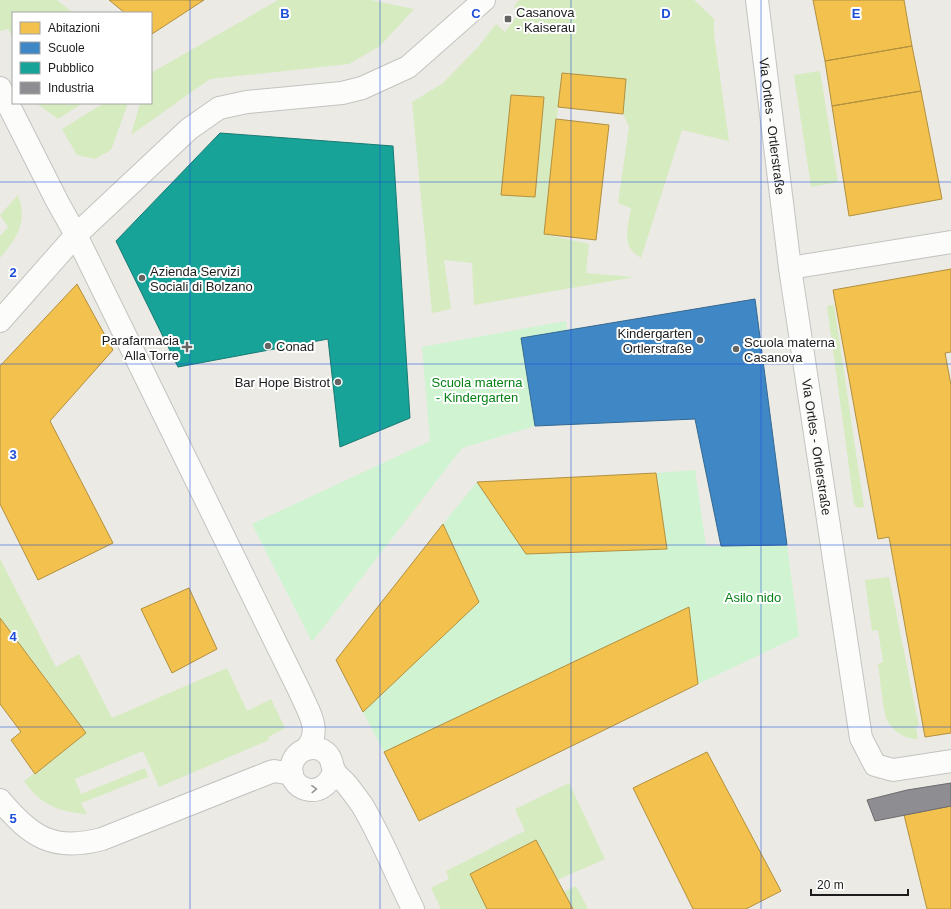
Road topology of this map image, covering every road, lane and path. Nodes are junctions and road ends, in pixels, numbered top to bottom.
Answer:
1 (484, 0) edge
2 (757, 0) edge
3 (0, 88) edge
4 (76, 236) junction
5 (951, 242) edge
6 (790, 268) junction
7 (0, 321) edge
8 (306, 749) junction
9 (951, 761) edge
10 (334, 771) junction
11 (292, 774) junction
12 (0, 800) edge
13 (413, 909) edge

1 - 4 street
2 - 6 street, Via Ortles - Ortlerstraße
3 - 4 street
4 - 7 street
4 - 8 street
5 - 6 street
6 - 9 street, Via Ortles - Ortlerstraße
8 - 10 street
8 - 11 street
11 -> 10 street
10 - 13 street
11 - 12 street

